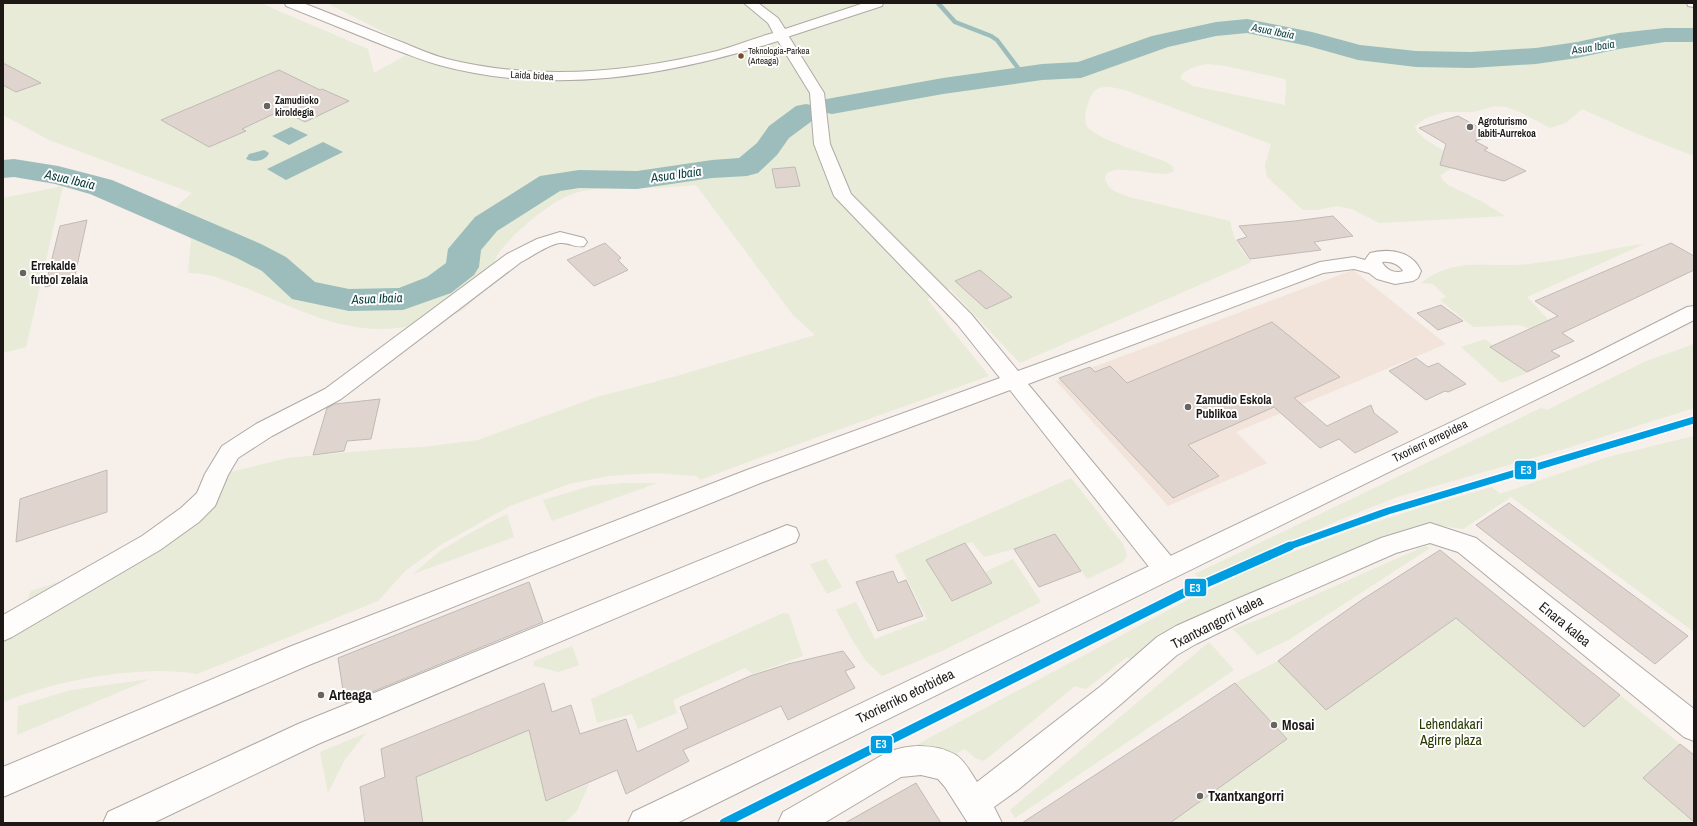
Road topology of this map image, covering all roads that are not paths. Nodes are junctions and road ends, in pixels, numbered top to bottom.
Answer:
1 (291, 3) edge
2 (750, 3) edge
3 (877, 3) edge
4 (781, 35) junction
5 (578, 242) dead end
6 (1375, 268) dead end
7 (1694, 312) edge
8 (1013, 382) junction
9 (1430, 533) joint
10 (787, 535) dead end
11 (1166, 569) junction
12 (3, 629) edge
13 (1694, 727) edge
14 (3, 782) edge
15 (979, 813) edge
16 (119, 823) edge
17 (644, 823) edge
18 (794, 823) edge

1 - 4 street, Laida bidea
2 - 4 street
3 - 4 street, Laida bidea
4 - 8 street
5 - 12 street
6 - 8 street
7 - 11 street, Txorierri errepidea
8 - 11 street
8 - 14 street
9 - 13 street, Enara kalea
9 - 15 street, Txantxangorri kalea
10 - 16 street
11 - 17 street, Txorierriko etorbidea
15 - 18 street

